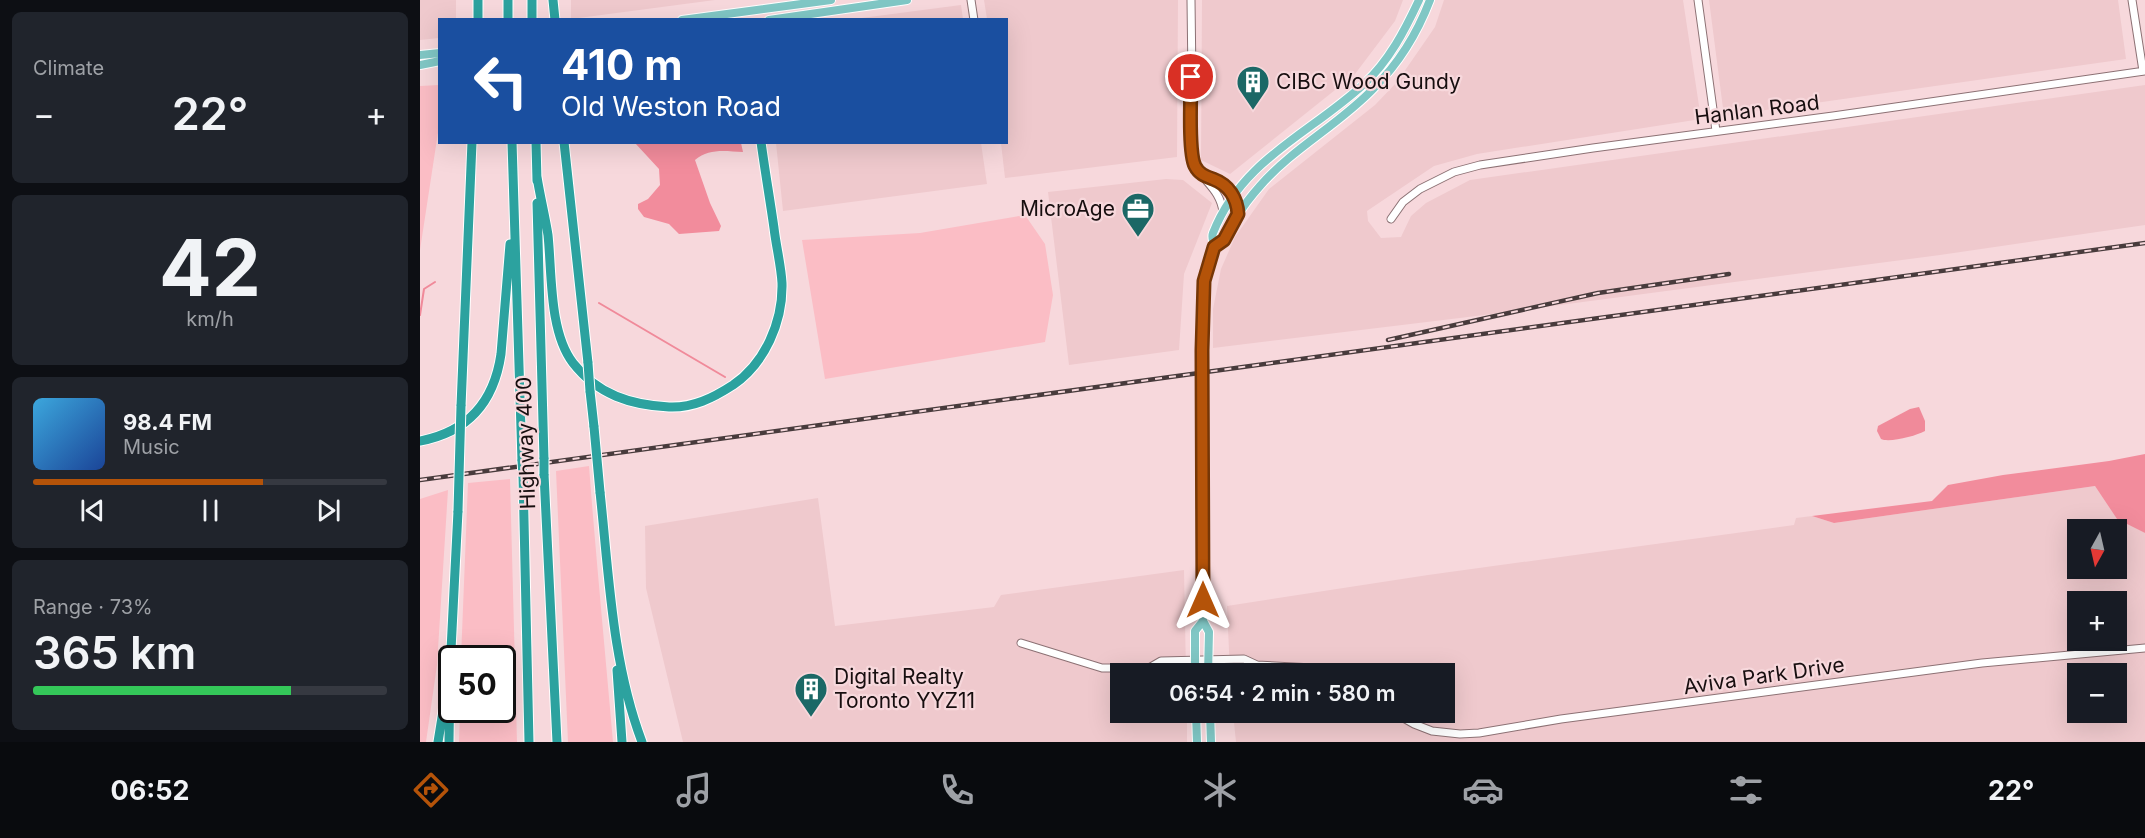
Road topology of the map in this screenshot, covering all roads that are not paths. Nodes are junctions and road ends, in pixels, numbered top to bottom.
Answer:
1 (478, 0) edge
2 (508, 0) edge
3 (532, 0) edge
4 (553, 0) edge
5 (831, 0) edge
6 (907, 0) edge
7 (971, 0) edge
8 (1191, 0) edge
9 (1419, 0) edge
10 (1430, 0) edge
11 (1698, 0) edge
12 (2132, 0) edge
13 (748, 15) edge
14 (478, 18) edge
15 (508, 18) edge
16 (532, 18) edge
17 (555, 18) edge
18 (708, 18) edge
19 (783, 18) edge
20 (974, 18) edge
21 (438, 53) edge
22 (420, 55) edge
23 (438, 61) edge
24 (420, 65) edge
25 (2144, 71) edge
26 (1716, 131) junction
27 (472, 144) edge
28 (512, 144) edge
29 (536, 144) edge
30 (564, 144) edge
31 (761, 144) edge
32 (537, 177) junction
33 (1205, 177) junction
34 (514, 191) junction
35 (1234, 195) junction
36 (1223, 212) junction
37 (1238, 214) junction
38 (1391, 219) dead end
39 (1214, 247) junction
40 (420, 441) edge
41 (1203, 621) junction
42 (615, 626) junction
43 (1021, 643) dead end
44 (451, 645) edge
45 (2145, 648) edge
46 (1195, 660) junction
47 (1208, 661) junction
48 (1158, 663) edge
49 (1195, 663) edge
50 (1253, 663) edge
51 (1110, 668) edge
52 (441, 723) edge
53 (449, 723) edge
54 (1196, 723) edge
55 (1209, 723) edge
56 (1412, 723) edge
57 (438, 742) edge
58 (449, 742) edge
59 (528, 742) edge
60 (556, 742) edge
61 (622, 742) edge
62 (642, 742) edge
63 (1197, 742) edge
64 (1210, 742) edge

1 - 14 highway
2 - 15 highway
3 - 16 highway
4 - 17 highway
5 - 13 main road
6 - 19 main road
7 - 20 street
8 - 33 street
9 - 35 main road
10 - 37 main road
11 - 26 street
12 - 25 street
13 - 18 main road
21 - 22 main road
23 - 24 main road
25 - 26 street, Hanlan Road
26 - 38 street, Hanlan Road
27 - 44 highway, bridge
28 - 34 highway, Highway 400
29 - 32 highway, Highway 400
30 - 42 highway, bridge
31 - 32 highway
32 - 60 highway, Highway 400, bridge
33 - 35 street
33 - 36 street
34 - 40 highway
34 - 59 highway, Highway 400, bridge
35 - 36 main road
35 - 37 street
36 - 39 main road
37 - 39 main road
39 - 41 main road, bridge
41 - 46 main road
41 - 47 main road
42 - 61 highway
42 - 62 highway
43 - 51 street
45 - 56 street, Aviva Park Drive
46 - 47 street
46 - 48 street
46 - 49 main road
47 - 50 street
52 - 57 highway
53 - 58 highway
54 - 63 main road
55 - 64 main road

